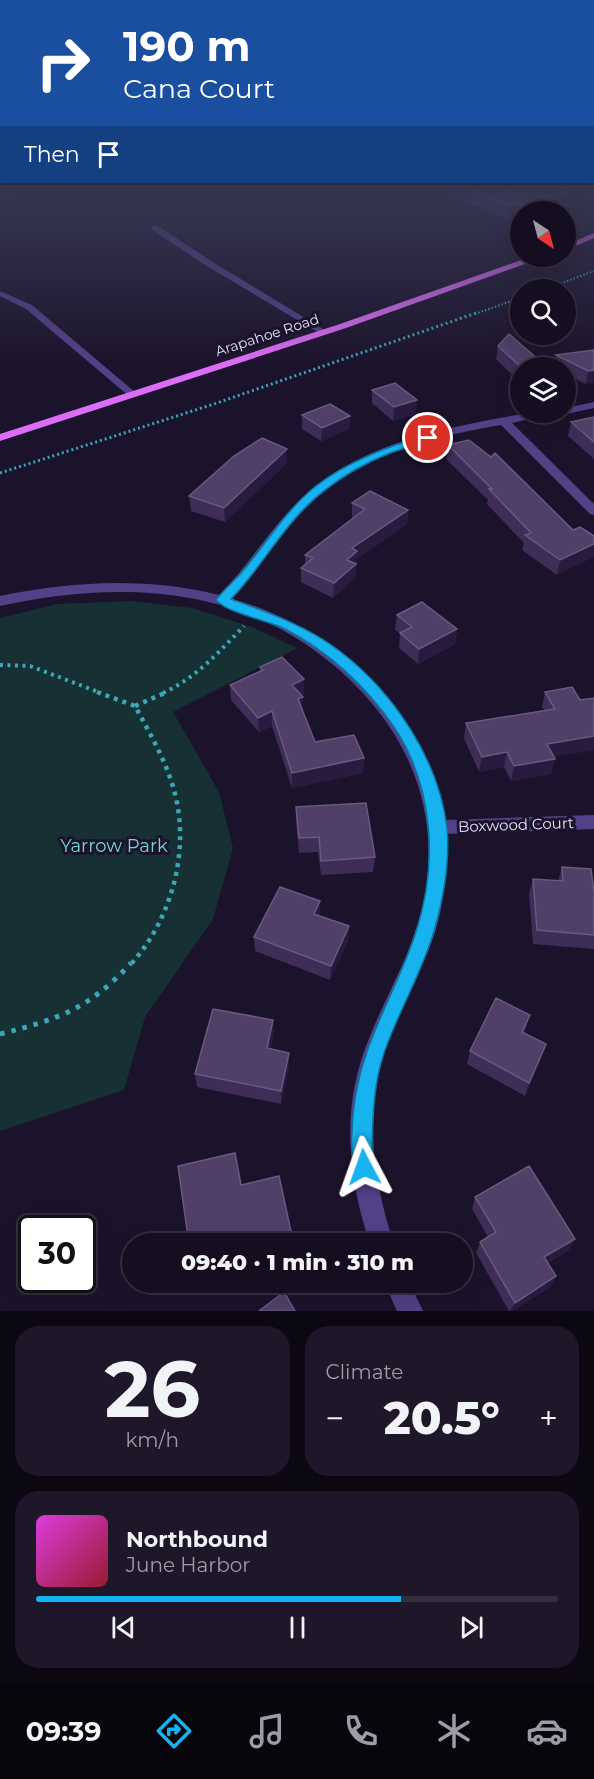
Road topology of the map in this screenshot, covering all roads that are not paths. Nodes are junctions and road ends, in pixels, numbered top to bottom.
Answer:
1 (178, 243) edge
2 (511, 267) edge
3 (0, 294) edge
4 (324, 332) junction
5 (133, 395) junction
6 (594, 405) edge
7 (576, 409) edge
8 (510, 421) edge
9 (506, 422) junction
10 (0, 438) edge
11 (594, 511) edge
12 (223, 600) junction
13 (0, 601) edge
14 (594, 822) edge
15 (438, 827) junction
16 (378, 1233) edge
17 (401, 1293) edge
18 (410, 1311) edge

1 - 4 lane
2 - 4 main road, Arapahoe Road
3 - 5 lane
4 - 5 main road, Arapahoe Road
5 - 10 main road, Arapahoe Road
6 - 7 street
8 - 9 street
9 - 11 street
9 - 12 street
12 - 13 street
12 - 15 street
14 - 15 street, Boxwood Court
15 - 16 street
17 - 18 street

